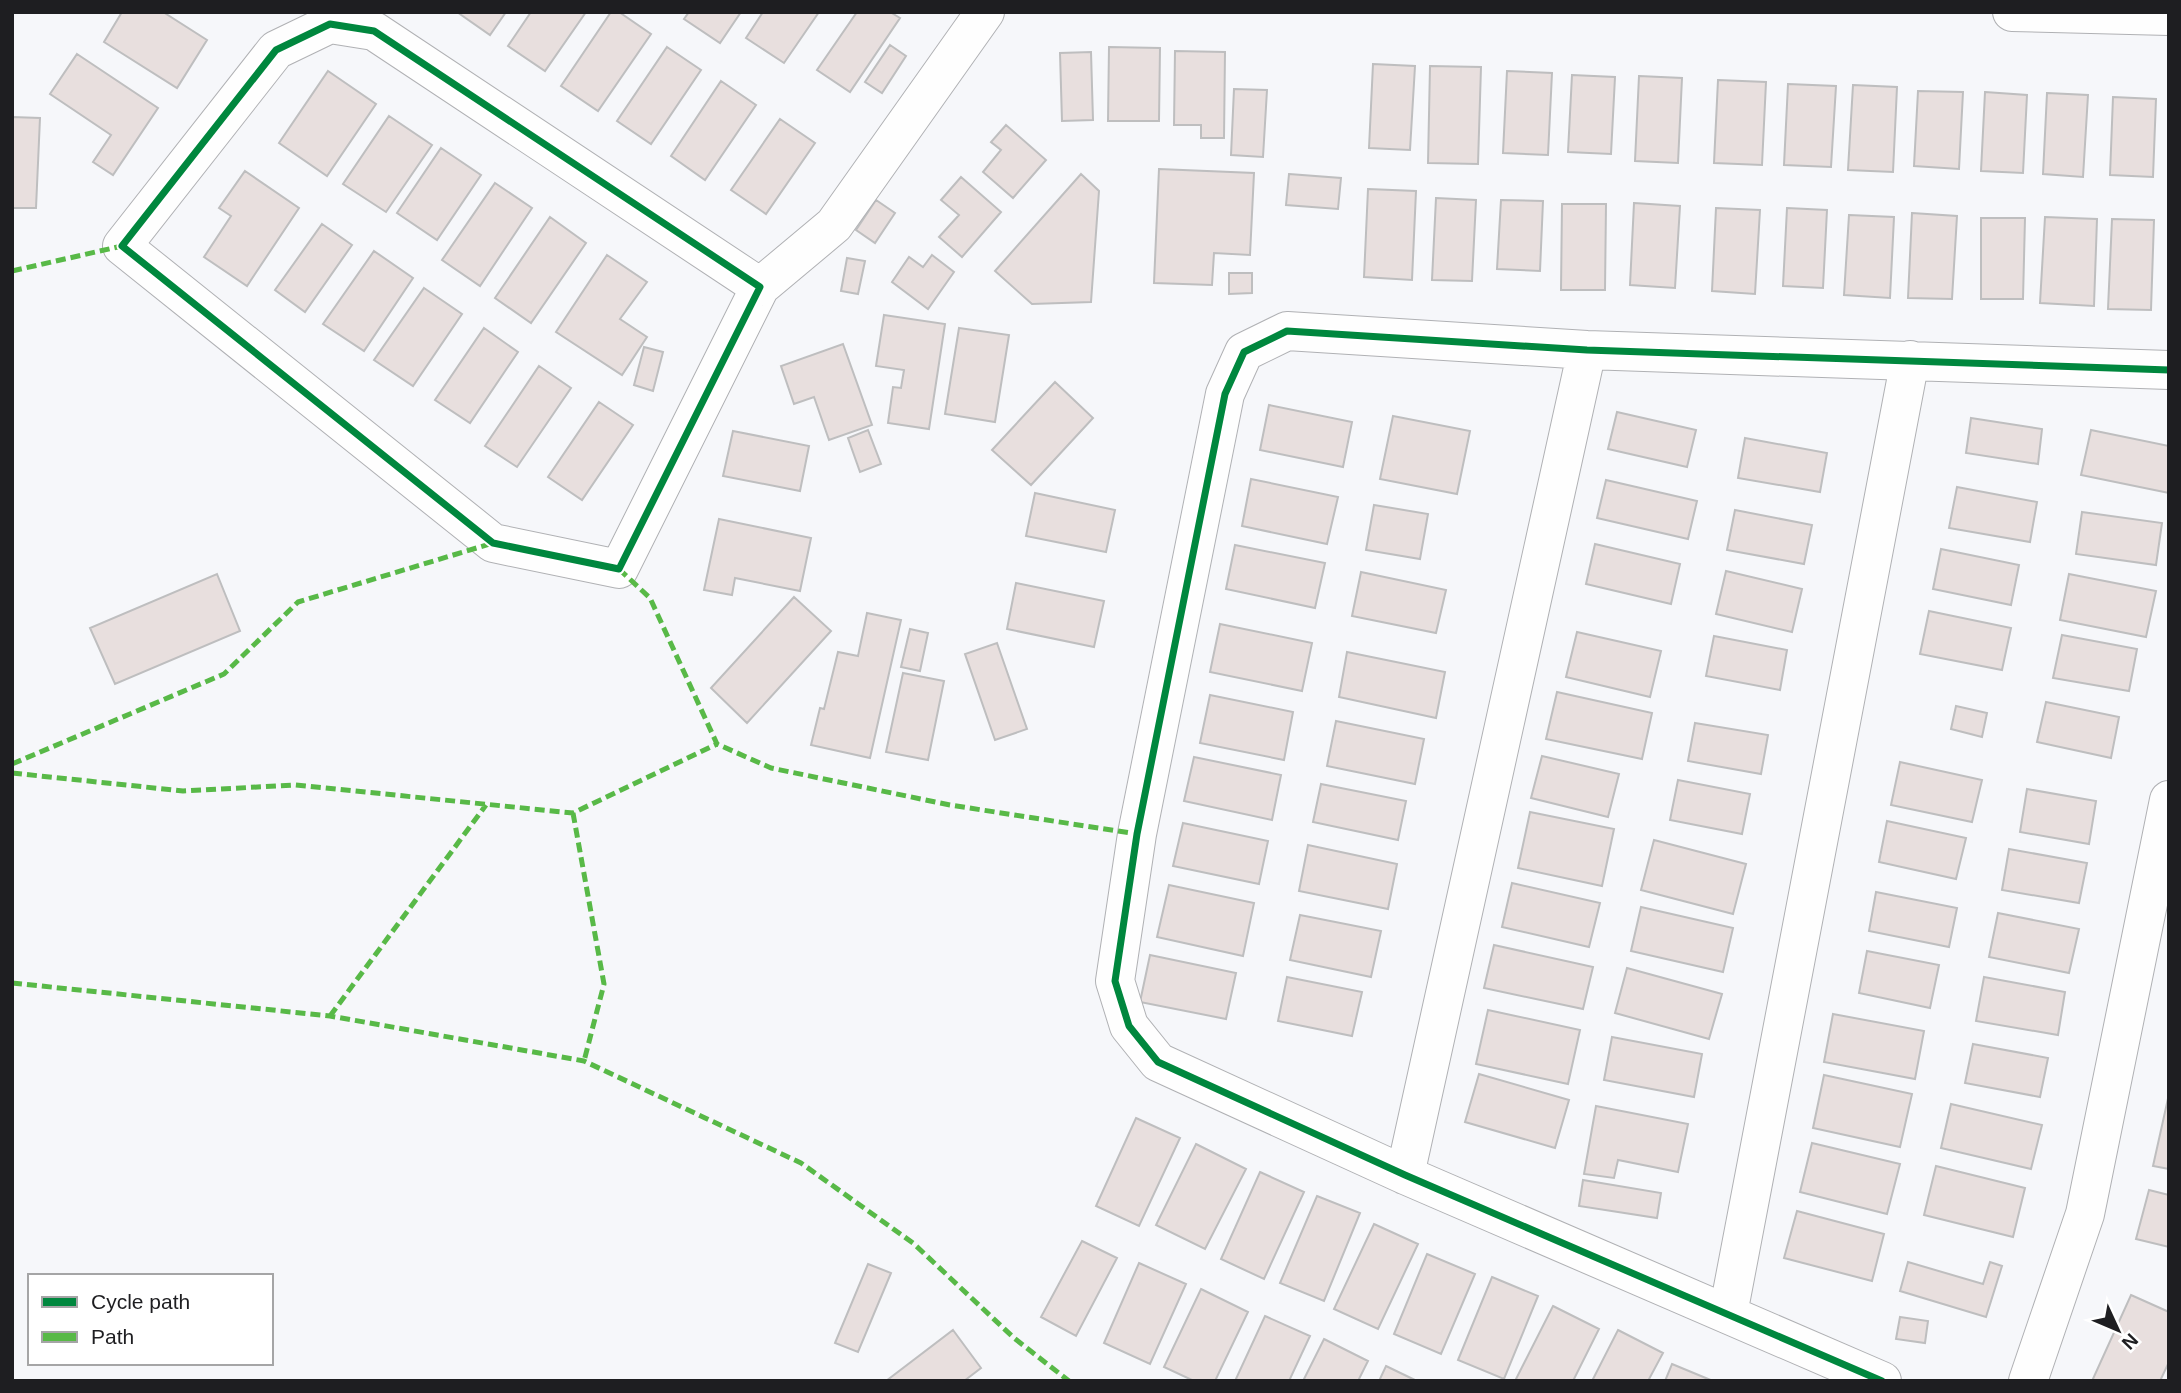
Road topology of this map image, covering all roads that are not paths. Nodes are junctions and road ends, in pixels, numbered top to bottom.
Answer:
1 (985, 12) edge
2 (2012, 12) edge
3 (2169, 16) edge
4 (760, 287) junction
5 (1587, 350) junction
6 (1910, 360) junction
7 (2169, 370) edge
8 (2169, 800) edge
9 (1405, 1175) junction
10 (1728, 1314) junction
11 (1882, 1381) edge
12 (2028, 1381) edge

1 - 4 street
2 - 3 street
4 - 4 street
5 - 6 street
5 - 9 street
5 - 9 street
6 - 7 street
6 - 10 street
8 - 12 street
9 - 10 street
10 - 11 street

